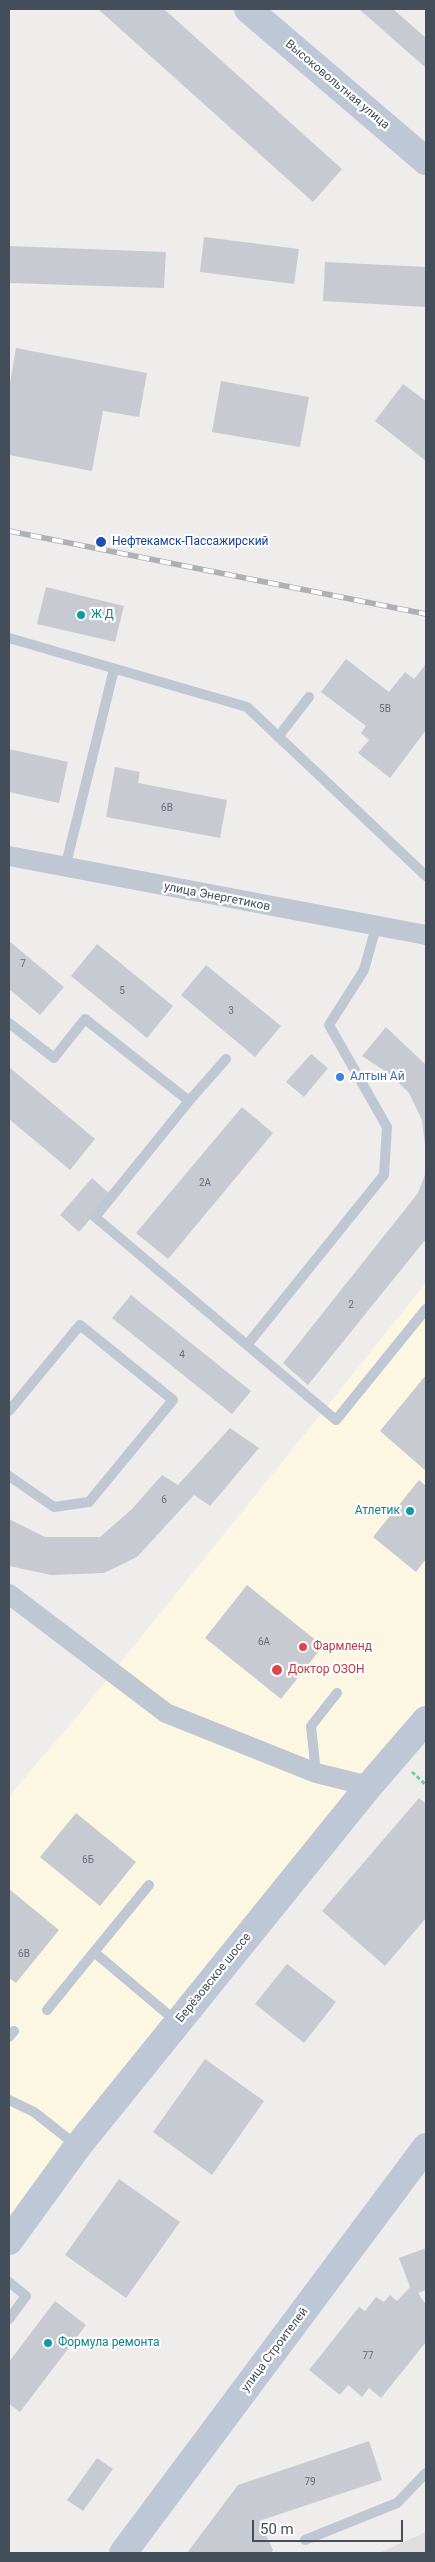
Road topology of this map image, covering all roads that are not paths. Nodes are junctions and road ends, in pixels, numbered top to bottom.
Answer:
1 (248, 9) edge
2 (426, 161) edge
3 (9, 638) edge
4 (114, 669) junction
5 (309, 696) dead end
6 (278, 737) junction
7 (9, 856) edge
8 (65, 868) junction
9 (426, 876) edge
10 (376, 927) junction
11 (426, 935) edge
12 (9, 1023) edge
13 (226, 1059) dead end
14 (189, 1101) junction
15 (426, 1309) edge
16 (247, 1345) junction
17 (9, 1411) edge
18 (9, 1476) edge
19 (11, 1601) edge
20 (337, 1692) dead end
21 (426, 1720) edge
22 (316, 1773) junction
23 (369, 1786) junction
24 (149, 1885) dead end
25 (94, 1952) junction
26 (47, 2010) dead end
27 (178, 2023) junction
28 (9, 2100) edge
29 (78, 2146) junction
30 (426, 2147) edge
31 (9, 2241) edge
32 (9, 2282) edge
33 (9, 2319) edge
34 (426, 2473) edge
35 (304, 2540) dead end
36 (123, 2553) edge

1 - 2 main road, Высоковольтная улица
3 - 4 lane
4 - 6 lane
4 - 8 lane
5 - 6 lane
6 - 9 lane
7 - 8 street, улица Энергетиков
8 - 10 street, улица Энергетиков
10 - 11 street, улица Энергетиков
10 - 16 lane
12 - 14 lane
13 - 14 lane
14 - 16 lane
15 - 16 lane
17 - 18 lane
19 - 22 street
20 - 22 lane
21 - 23 main road, Берёзовское шоссе
22 - 23 street
23 - 27 main road, Берёзовское шоссе
24 - 25 lane
25 - 26 lane
25 - 27 lane
27 - 29 main road, Берёзовское шоссе
28 - 29 lane
29 - 31 main road, Берёзовское шоссе
30 - 36 main road, улица Строителей
32 - 33 lane
34 - 35 lane

